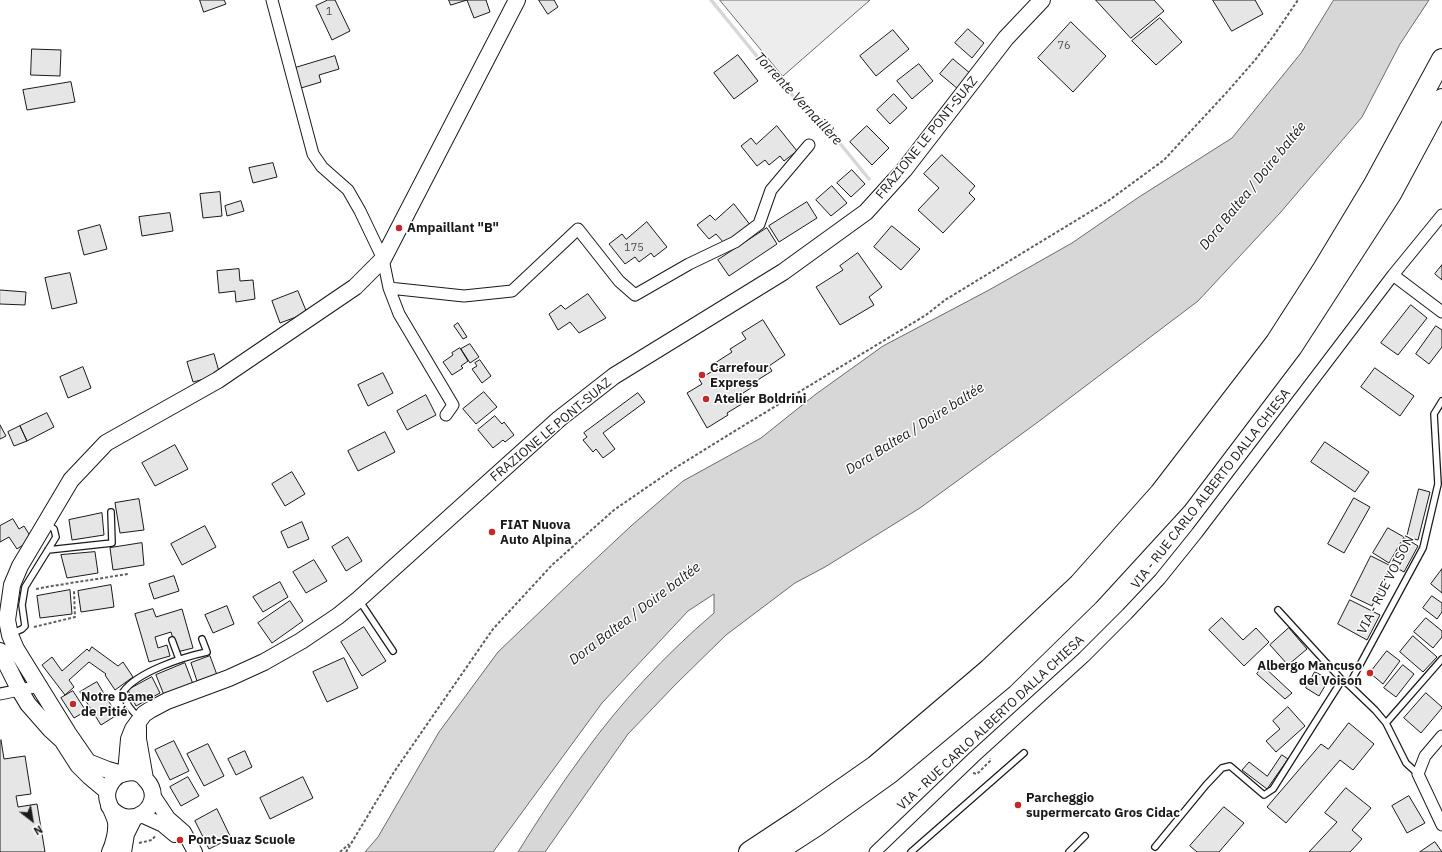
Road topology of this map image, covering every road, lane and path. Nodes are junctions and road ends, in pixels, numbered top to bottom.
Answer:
1 (272, 0) edge
2 (517, 0) edge
3 (1042, 0) edge
4 (1298, 0) edge
5 (1442, 59) edge
6 (1442, 99) edge
7 (808, 145) dead end
8 (1442, 215) edge
9 (383, 259) junction
10 (1394, 276) junction
11 (389, 288) junction
12 (1442, 312) edge
13 (1442, 401) edge
14 (446, 415) dead end
15 (1440, 483) edge
16 (111, 512) dead end
17 (46, 523) junction
18 (48, 550) junction
19 (20, 566) junction
20 (128, 574) dead end
21 (36, 589) dead end
22 (74, 591) dead end
23 (0, 592) edge
24 (359, 600) junction
25 (1278, 610) dead end
26 (16, 632) junction
27 (172, 640) dead end
28 (202, 640) dead end
29 (393, 651) dead end
30 (0, 652) edge
31 (179, 659) junction
32 (1442, 659) edge
33 (1342, 680) junction
34 (1349, 685) junction
35 (39, 686) junction
36 (19, 689) junction
37 (0, 694) edge
38 (139, 721) junction
39 (1386, 723) junction
40 (1442, 736) edge
41 (1024, 753) dead end
42 (124, 773) junction
43 (1418, 774) junction
44 (145, 778) junction
45 (152, 794) junction
46 (108, 799) junction
47 (137, 816) junction
48 (163, 825) junction
49 (1442, 825) edge
50 (1085, 836) dead end
51 (352, 842) junction
52 (124, 846) edge
53 (1155, 847) dead end
54 (110, 852) edge
55 (189, 852) edge
56 (195, 852) edge
57 (340, 852) edge
58 (346, 852) edge
59 (749, 852) edge
60 (776, 852) edge
61 (875, 852) edge
62 (911, 852) edge
63 (1068, 852) edge

1 - 9 street
2 - 9 main road
3 - 24 main road, FRAZIONE LE PONT-SUAZ
4 - 51 path
5 - 59 highway
6 - 60 highway
7 - 11 street
8 - 10 street, VIA - RUE CARLO ALBERTO DALLA CHIESA
9 - 11 street
9 - 17 main road
10 - 12 street
10 - 61 street, VIA - RUE CARLO ALBERTO DALLA CHIESA
11 - 14 street
13 - 15 lane, VIA - RUE VOISON
15 - 34 lane, VIA - RUE VOISON
16 - 18 lane
17 - 18 lane
17 - 19 main road
18 - 26 lane
19 - 23 main road
19 - 26 main road
20 - 21 path
22 - 26 path
24 - 29 lane
24 - 38 main road, FRAZIONE LE PONT-SUAZ
25 - 33 lane
26 - 35 main road
27 - 31 lane
28 - 31 lane
30 - 36 main road
31 - 38 lane
32 - 39 lane
33 - 34 lane
33 - 53 lane
34 - 39 lane
35 - 36 street
35 - 42 main road
36 - 37 street
36 - 46 main road
38 - 42 main road
38 - 44 main road
39 - 43 lane
40 - 43 street
41 - 62 lane
42 - 44 main road
42 - 46 main road
43 - 49 street
44 - 45 main road
45 - 47 main road
45 - 56 street
46 - 47 main road
46 - 54 main road
47 - 48 street
47 - 52 main road
48 - 52 path
48 - 55 street
50 - 63 lane
51 - 57 path
51 - 58 path

